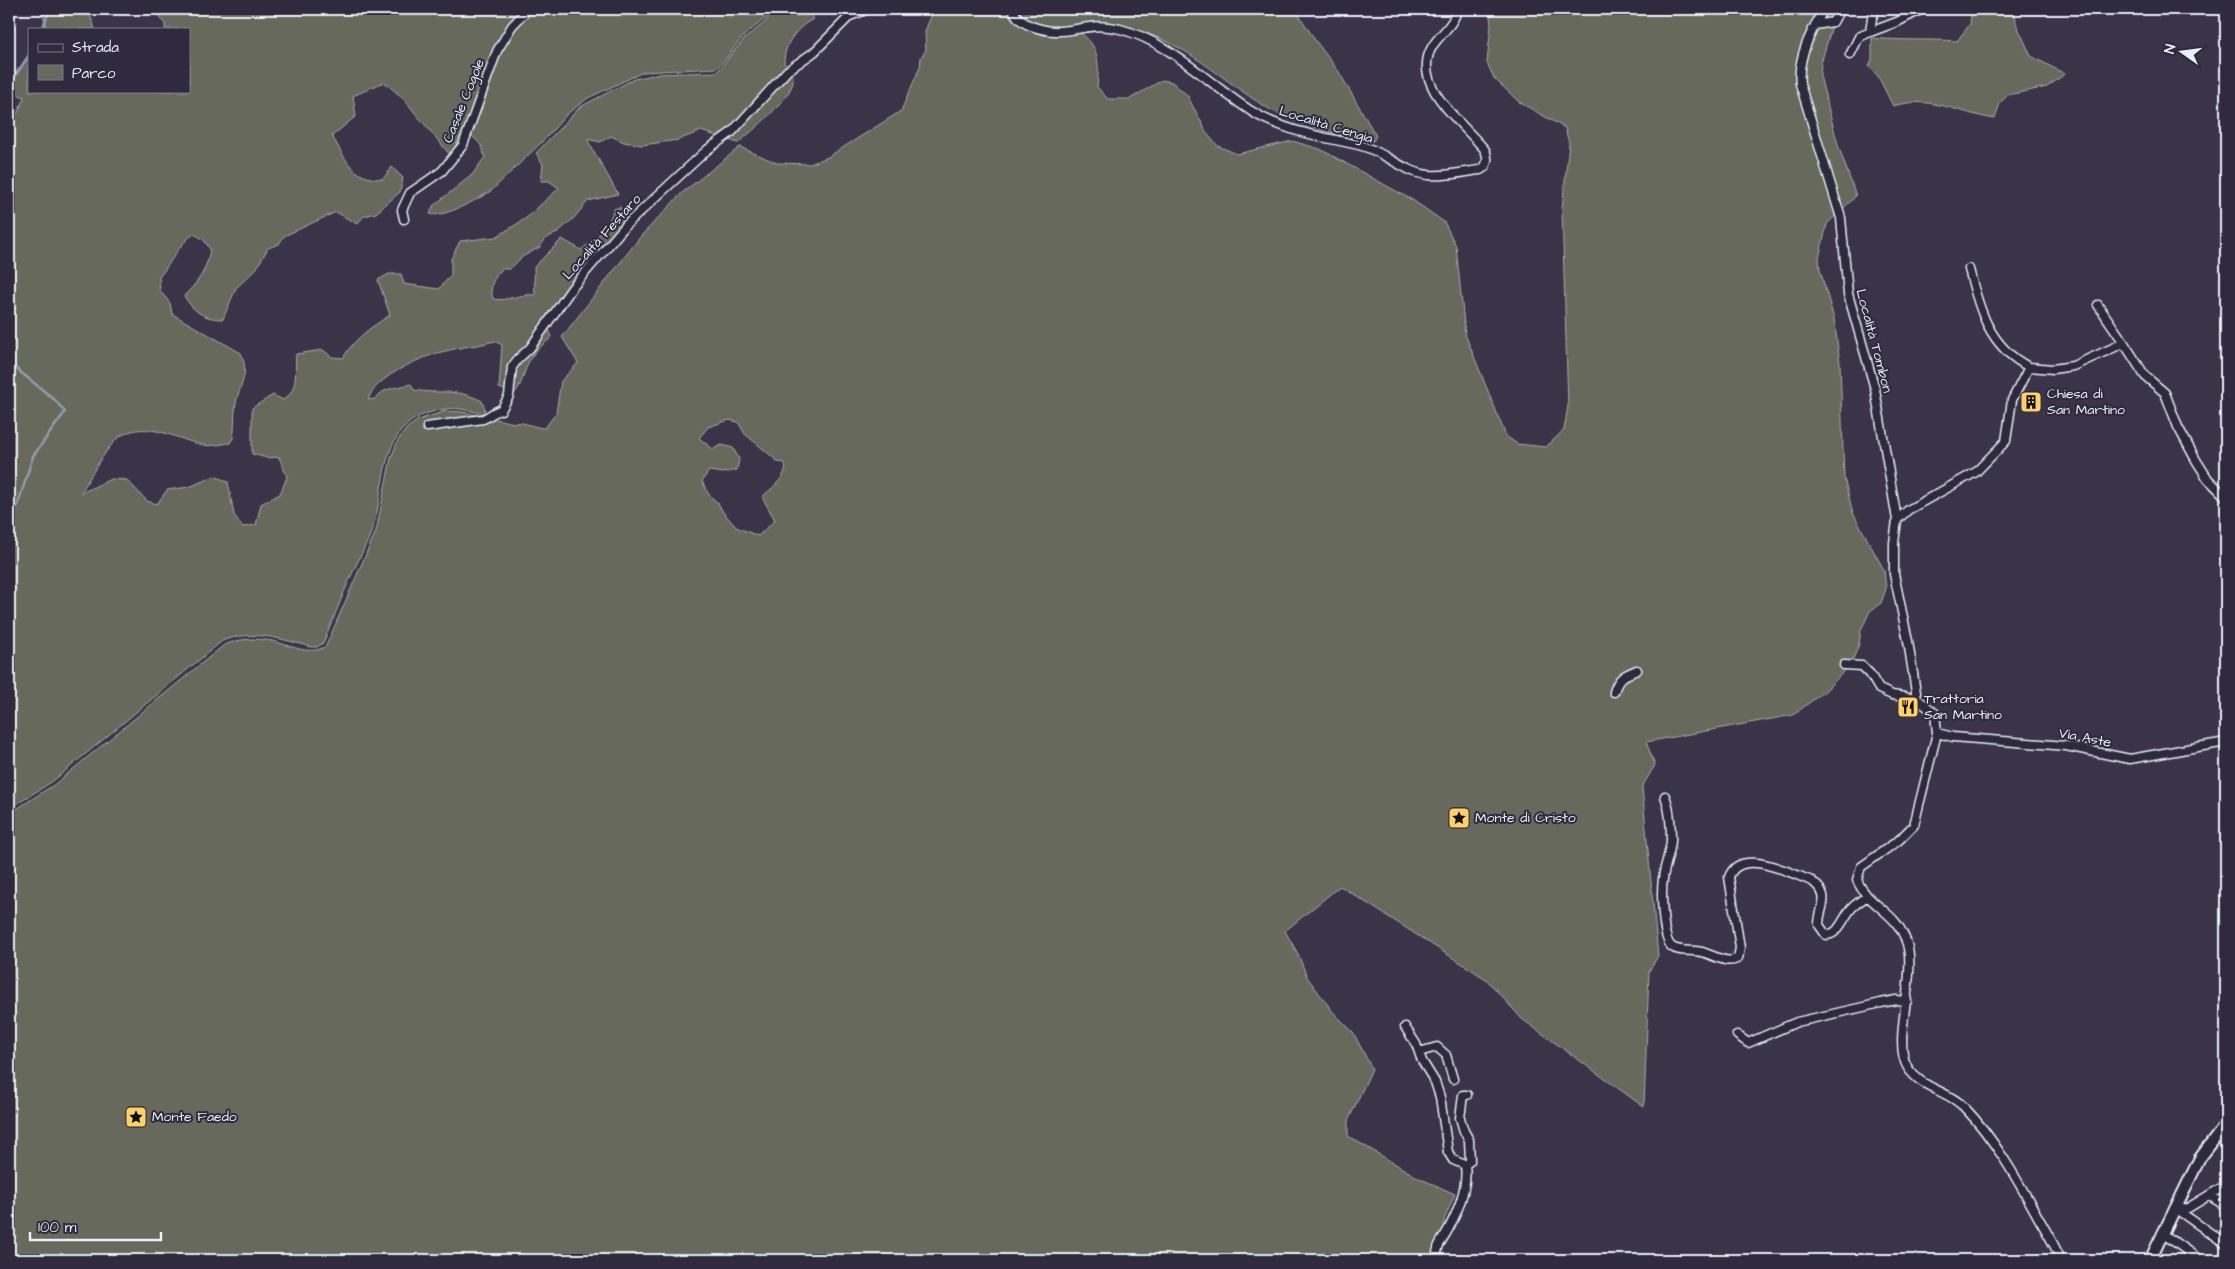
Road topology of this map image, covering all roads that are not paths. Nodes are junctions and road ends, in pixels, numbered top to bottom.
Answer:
1 (528, 9) edge
2 (868, 9) edge
3 (1013, 9) edge
4 (1457, 9) edge
5 (1824, 9) edge
6 (1840, 9) edge
7 (1876, 9) edge
8 (1922, 9) edge
9 (1815, 26) junction
10 (1870, 32) junction
11 (1850, 54) dead end
12 (404, 218) dead end
13 (1969, 269) dead end
14 (2098, 305) dead end
15 (2124, 343) junction
16 (2029, 367) junction
17 (427, 427) dead end
18 (2226, 497) edge
19 (1897, 520) junction
20 (1844, 664) dead end
21 (1637, 670) dead end
22 (1614, 692) dead end
23 (1917, 699) junction
24 (1938, 733) junction
25 (2226, 742) edge
26 (1665, 796) dead end
27 (1867, 896) junction
28 (1907, 1001) junction
29 (1405, 1027) dead end
30 (1737, 1034) dead end
31 (1419, 1052) junction
32 (1454, 1079) dead end
33 (1468, 1095) dead end
34 (2226, 1124) edge
35 (1465, 1165) junction
36 (2226, 1185) edge
37 (2210, 1196) junction
38 (2226, 1206) edge
39 (2176, 1209) junction
40 (2162, 1233) junction
41 (2226, 1244) edge
42 (1437, 1260) edge
43 (2061, 1260) edge
44 (2150, 1260) edge
45 (2200, 1260) edge

1 - 12 street, Casale Cogole
2 - 17 street, Località Festaro
3 - 4 street, Località Cengia
5 - 9 street, Località Tombon
6 - 9 street
7 - 10 street
8 - 10 street
9 - 19 street, Località Tombon
10 - 11 street
13 - 16 street
14 - 15 street
15 - 16 street
15 - 18 street
16 - 19 street
19 - 23 street
20 - 23 street
21 - 22 street
23 - 24 street
24 - 25 street, Via Aste
24 - 27 street
26 - 27 street
27 - 28 street
28 - 30 street
28 - 43 street
29 - 31 street
31 - 32 street
31 - 35 street
33 - 35 street
34 - 39 street
35 - 42 street
36 - 37 street
37 - 38 street
37 - 39 street
39 - 40 street
39 - 41 street
40 - 44 street
40 - 45 street

